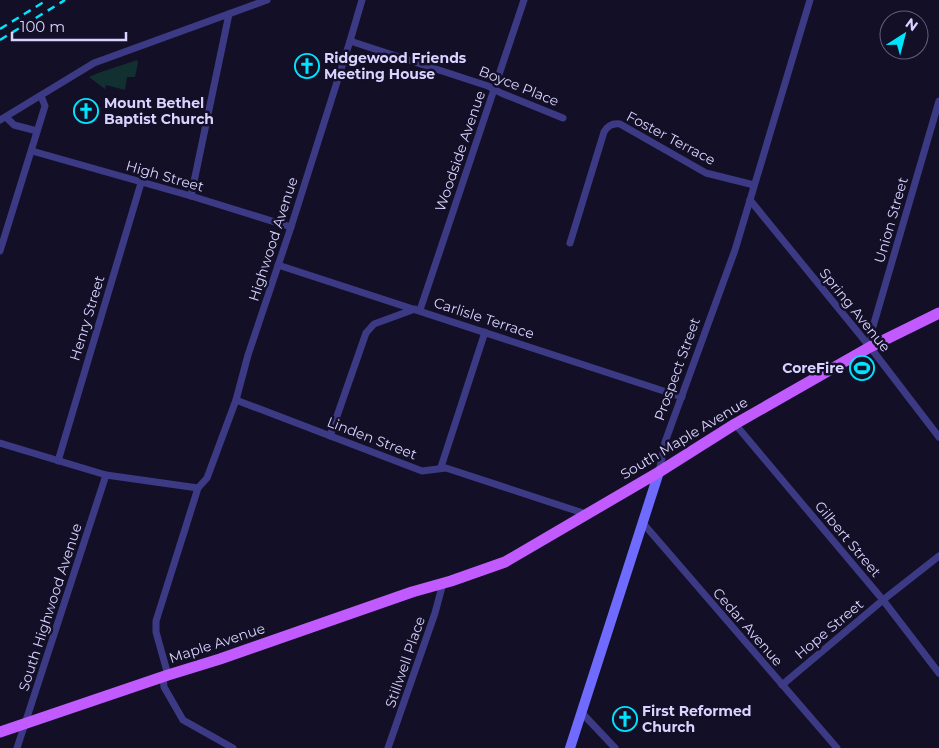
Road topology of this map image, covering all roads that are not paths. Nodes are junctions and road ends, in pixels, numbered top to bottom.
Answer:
1 (267, 0) edge
2 (362, 0) edge
3 (524, 0) edge
4 (810, 0) edge
5 (230, 14) junction
6 (350, 42) junction
7 (494, 89) junction
8 (41, 96) junction
9 (939, 101) edge
10 (3, 118) edge
11 (563, 118) dead end
12 (38, 131) junction
13 (32, 151) junction
14 (141, 183) junction
15 (754, 185) junction
16 (191, 196) junction
17 (750, 200) junction
18 (291, 227) junction
19 (570, 243) dead end
20 (0, 251) edge
21 (278, 264) junction
22 (418, 309) junction
23 (939, 312) edge
24 (485, 332) junction
25 (870, 347) junction
26 (682, 397) junction
27 (236, 400) junction
28 (735, 424) junction
29 (330, 436) junction
30 (939, 437) edge
31 (0, 443) edge
32 (58, 461) junction
33 (441, 467) junction
34 (659, 472) junction
35 (106, 474) junction
36 (200, 486) junction
37 (586, 514) junction
38 (642, 522) junction
39 (939, 556) edge
40 (443, 583) junction
41 (883, 600) junction
42 (939, 673) edge
43 (165, 676) junction
44 (782, 685) junction
45 (582, 713) junction
46 (25, 723) junction
47 (0, 732) edge
48 (17, 748) edge
49 (233, 748) edge
50 (388, 748) edge
51 (570, 748) edge
52 (615, 748) edge
53 (837, 748) edge

1 - 5 street
2 - 6 street, Highwood Avenue
3 - 7 street, Woodside Avenue
4 - 15 street, Prospect Street
5 - 8 street
5 - 16 street
6 - 7 street, Boyce Place
6 - 18 street, Highwood Avenue
7 - 11 street, Boyce Place
7 - 22 street, Woodside Avenue
8 - 10 street
8 - 12 street
9 - 25 street, Union Street
10 - 12 street
12 - 13 street
13 - 14 street, High Street
13 - 20 street
14 - 16 street, High Street
14 - 32 street, Henry Street
15 - 17 street, Prospect Street
15 - 19 street, Foster Terrace
16 - 18 street, High Street
17 - 25 street, Spring Avenue
17 - 26 street, Prospect Street
18 - 21 street, Highwood Avenue
21 - 22 street, Carlisle Terrace
21 - 27 street, Highwood Avenue
22 - 24 street, Carlisle Terrace
22 - 29 street
23 - 25 main road, South Maple Avenue
24 - 26 street, Carlisle Terrace
24 - 33 street
25 - 28 main road, South Maple Avenue
25 - 30 street, Spring Avenue
26 - 34 street, Prospect Street
27 - 29 street, Linden Street
27 - 36 street, Highwood Avenue
28 - 34 main road, South Maple Avenue
28 - 41 street, Gilbert Street
29 - 33 street, Linden Street
31 - 32 street
32 - 35 street
33 - 37 street, Linden Street
34 - 37 main road, South Maple Avenue
34 - 38 main road, Prospect Street
35 - 36 street
35 - 46 street, South Highwood Avenue
36 - 43 street, Highwood Avenue
37 - 40 main road, South Maple Avenue
38 - 44 street, Cedar Avenue
38 - 45 main road, Prospect Street
39 - 41 street, Hope Street
40 - 43 main road, Maple Avenue
40 - 50 street, Stillwell Place
41 - 42 street, Gilbert Street
41 - 44 street, Hope Street
43 - 46 main road, Maple Avenue
43 - 49 street, Highwood Avenue
44 - 53 street, Cedar Avenue
45 - 51 main road, Prospect Street
45 - 52 street
46 - 47 main road, Maple Avenue
46 - 48 street, South Highwood Avenue

